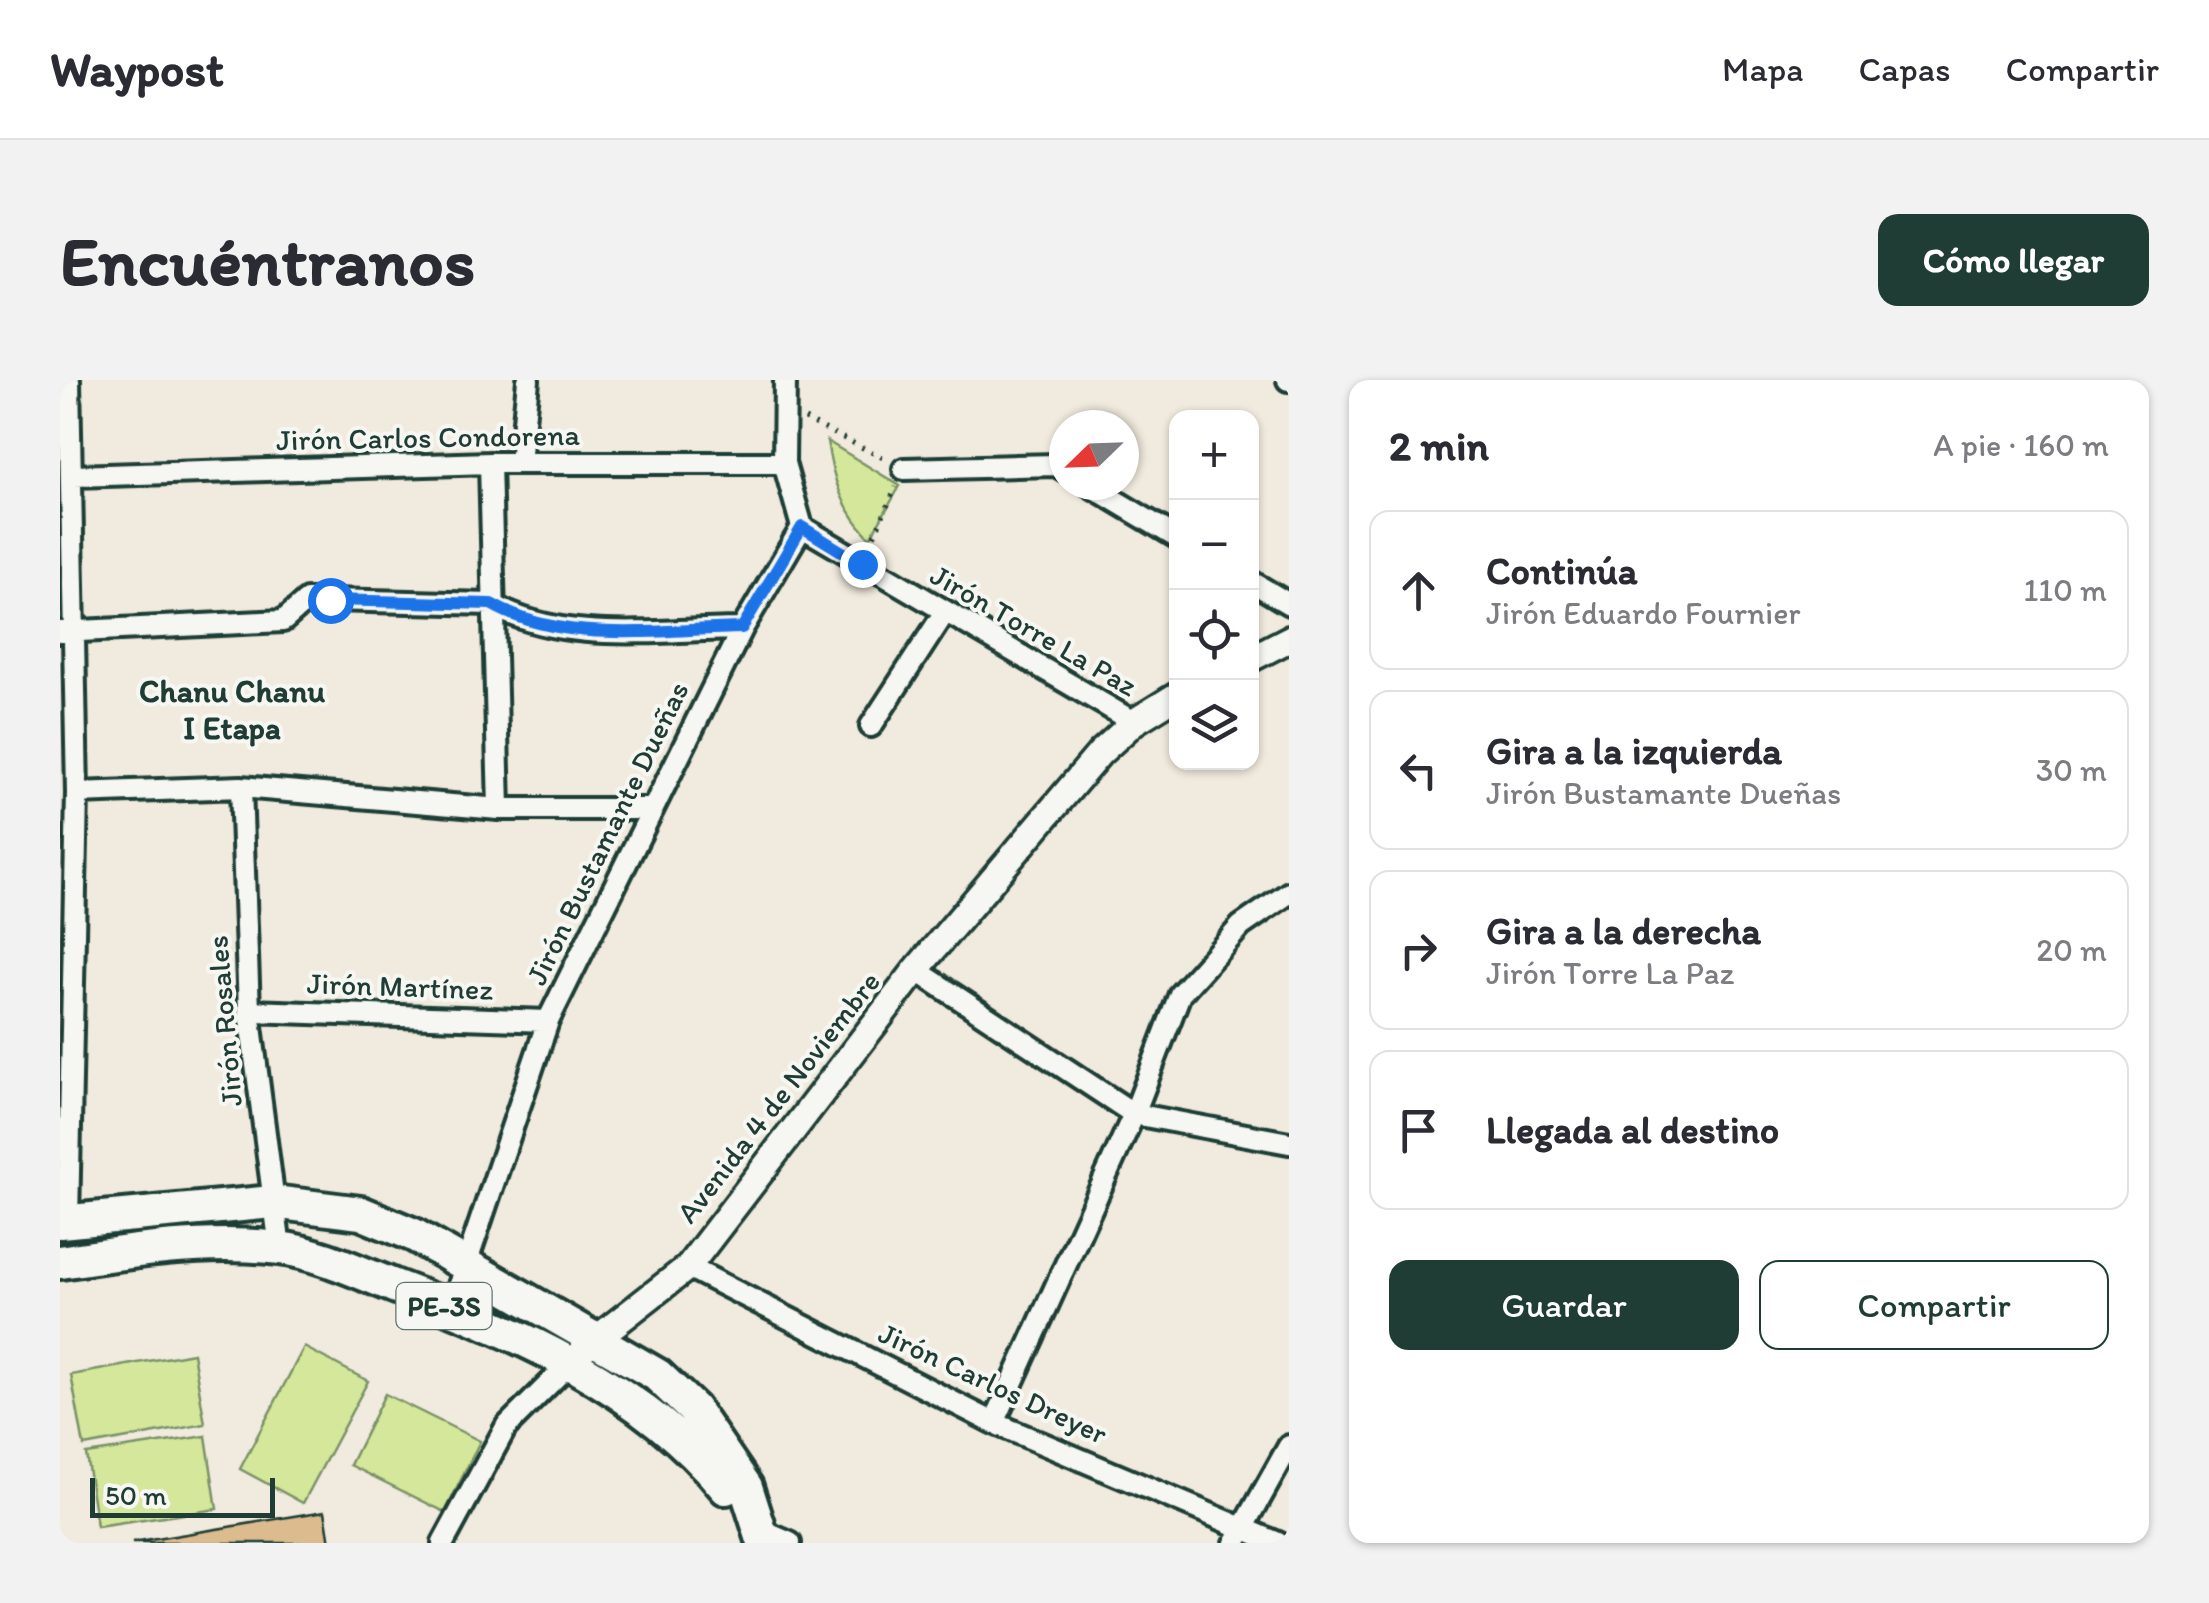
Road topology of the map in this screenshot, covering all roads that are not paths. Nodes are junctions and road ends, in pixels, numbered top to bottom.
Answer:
1 (69, 380) edge
2 (528, 380) edge
3 (784, 380) edge
4 (490, 463) junction
5 (784, 463) junction
6 (520, 464) junction
7 (1049, 465) edge
8 (904, 469) road end
9 (74, 476) junction
10 (1115, 500) edge
11 (802, 527) junction
12 (1169, 533) edge
13 (1259, 586) edge
14 (491, 604) junction
15 (1289, 604) edge
16 (945, 612) junction
17 (742, 628) junction
18 (68, 632) edge
19 (1289, 639) edge
20 (1259, 654) edge
21 (1169, 700) edge
22 (1134, 722) junction
23 (872, 726) dead end
24 (241, 788) junction
25 (77, 792) junction
26 (499, 808) junction
27 (650, 810) junction
28 (68, 852) edge
29 (1289, 892) edge
30 (916, 970) junction
31 (249, 1011) junction
32 (548, 1021) junction
33 (1134, 1114) junction
34 (1289, 1143) edge
35 (274, 1202) junction
36 (64, 1221) edge
37 (280, 1248) junction
38 (60, 1262) edge
39 (464, 1263) junction
40 (688, 1267) junction
41 (451, 1310) junction
42 (594, 1337) junction
43 (571, 1362) junction
44 (994, 1423) junction
45 (1289, 1446) edge
46 (1239, 1535) edge
47 (772, 1539) edge
48 (443, 1543) edge
49 (1278, 1543) edge

1 - 9 street
2 - 6 street
3 - 5 street
4 - 6 street, Jirón Carlos Condorena
4 - 9 street, Jirón Carlos Condorena
4 - 14 street
5 - 6 street, Jirón Carlos Condorena
5 - 11 street
7 - 8 street
9 - 18 street
10 - 12 street
11 - 16 street, Jirón Torre La Paz
11 - 17 street, Jirón Bustamante Dueñas
13 - 15 street
14 - 17 street
14 - 18 street
14 - 26 street
16 - 22 street, Jirón Torre La Paz
16 - 23 street
17 - 27 street, Jirón Bustamante Dueñas
18 - 25 street
19 - 20 street
21 - 22 street, Avenida 4 de Noviembre
22 - 30 street, Avenida 4 de Noviembre
24 - 25 street
24 - 26 street
24 - 31 street, Jirón Rosales
25 - 28 street
26 - 27 street
27 - 32 street, Jirón Bustamante Dueñas
28 - 36 street
29 - 33 street
30 - 33 street
30 - 40 street, Avenida 4 de Noviembre
31 - 32 street, Jirón Martínez
31 - 35 street, Jirón Rosales
32 - 39 street, Jirón Bustamante Dueñas
33 - 34 street
33 - 44 street
35 - 36 highway, PE-3S
35 - 37 street, Jirón Rosales
35 - 39 highway, PE-3S
37 - 38 highway, PE-3S
37 - 41 highway, PE-3S
39 - 41 street, Jirón Bustamante Dueñas
39 - 42 highway, PE-3S
40 - 42 street, Avenida 4 de Noviembre
40 - 44 street, Jirón Carlos Dreyer
41 - 43 highway, PE-3S
42 - 43 street, Avenida 4 de Noviembre
42 - 47 highway, PE-3S
43 - 47 highway, PE-3S
43 - 48 street, Avenida 4 de Noviembre
44 - 46 street, Jirón Carlos Dreyer
45 - 46 street
46 - 49 street, Jirón Carlos Dreyer

